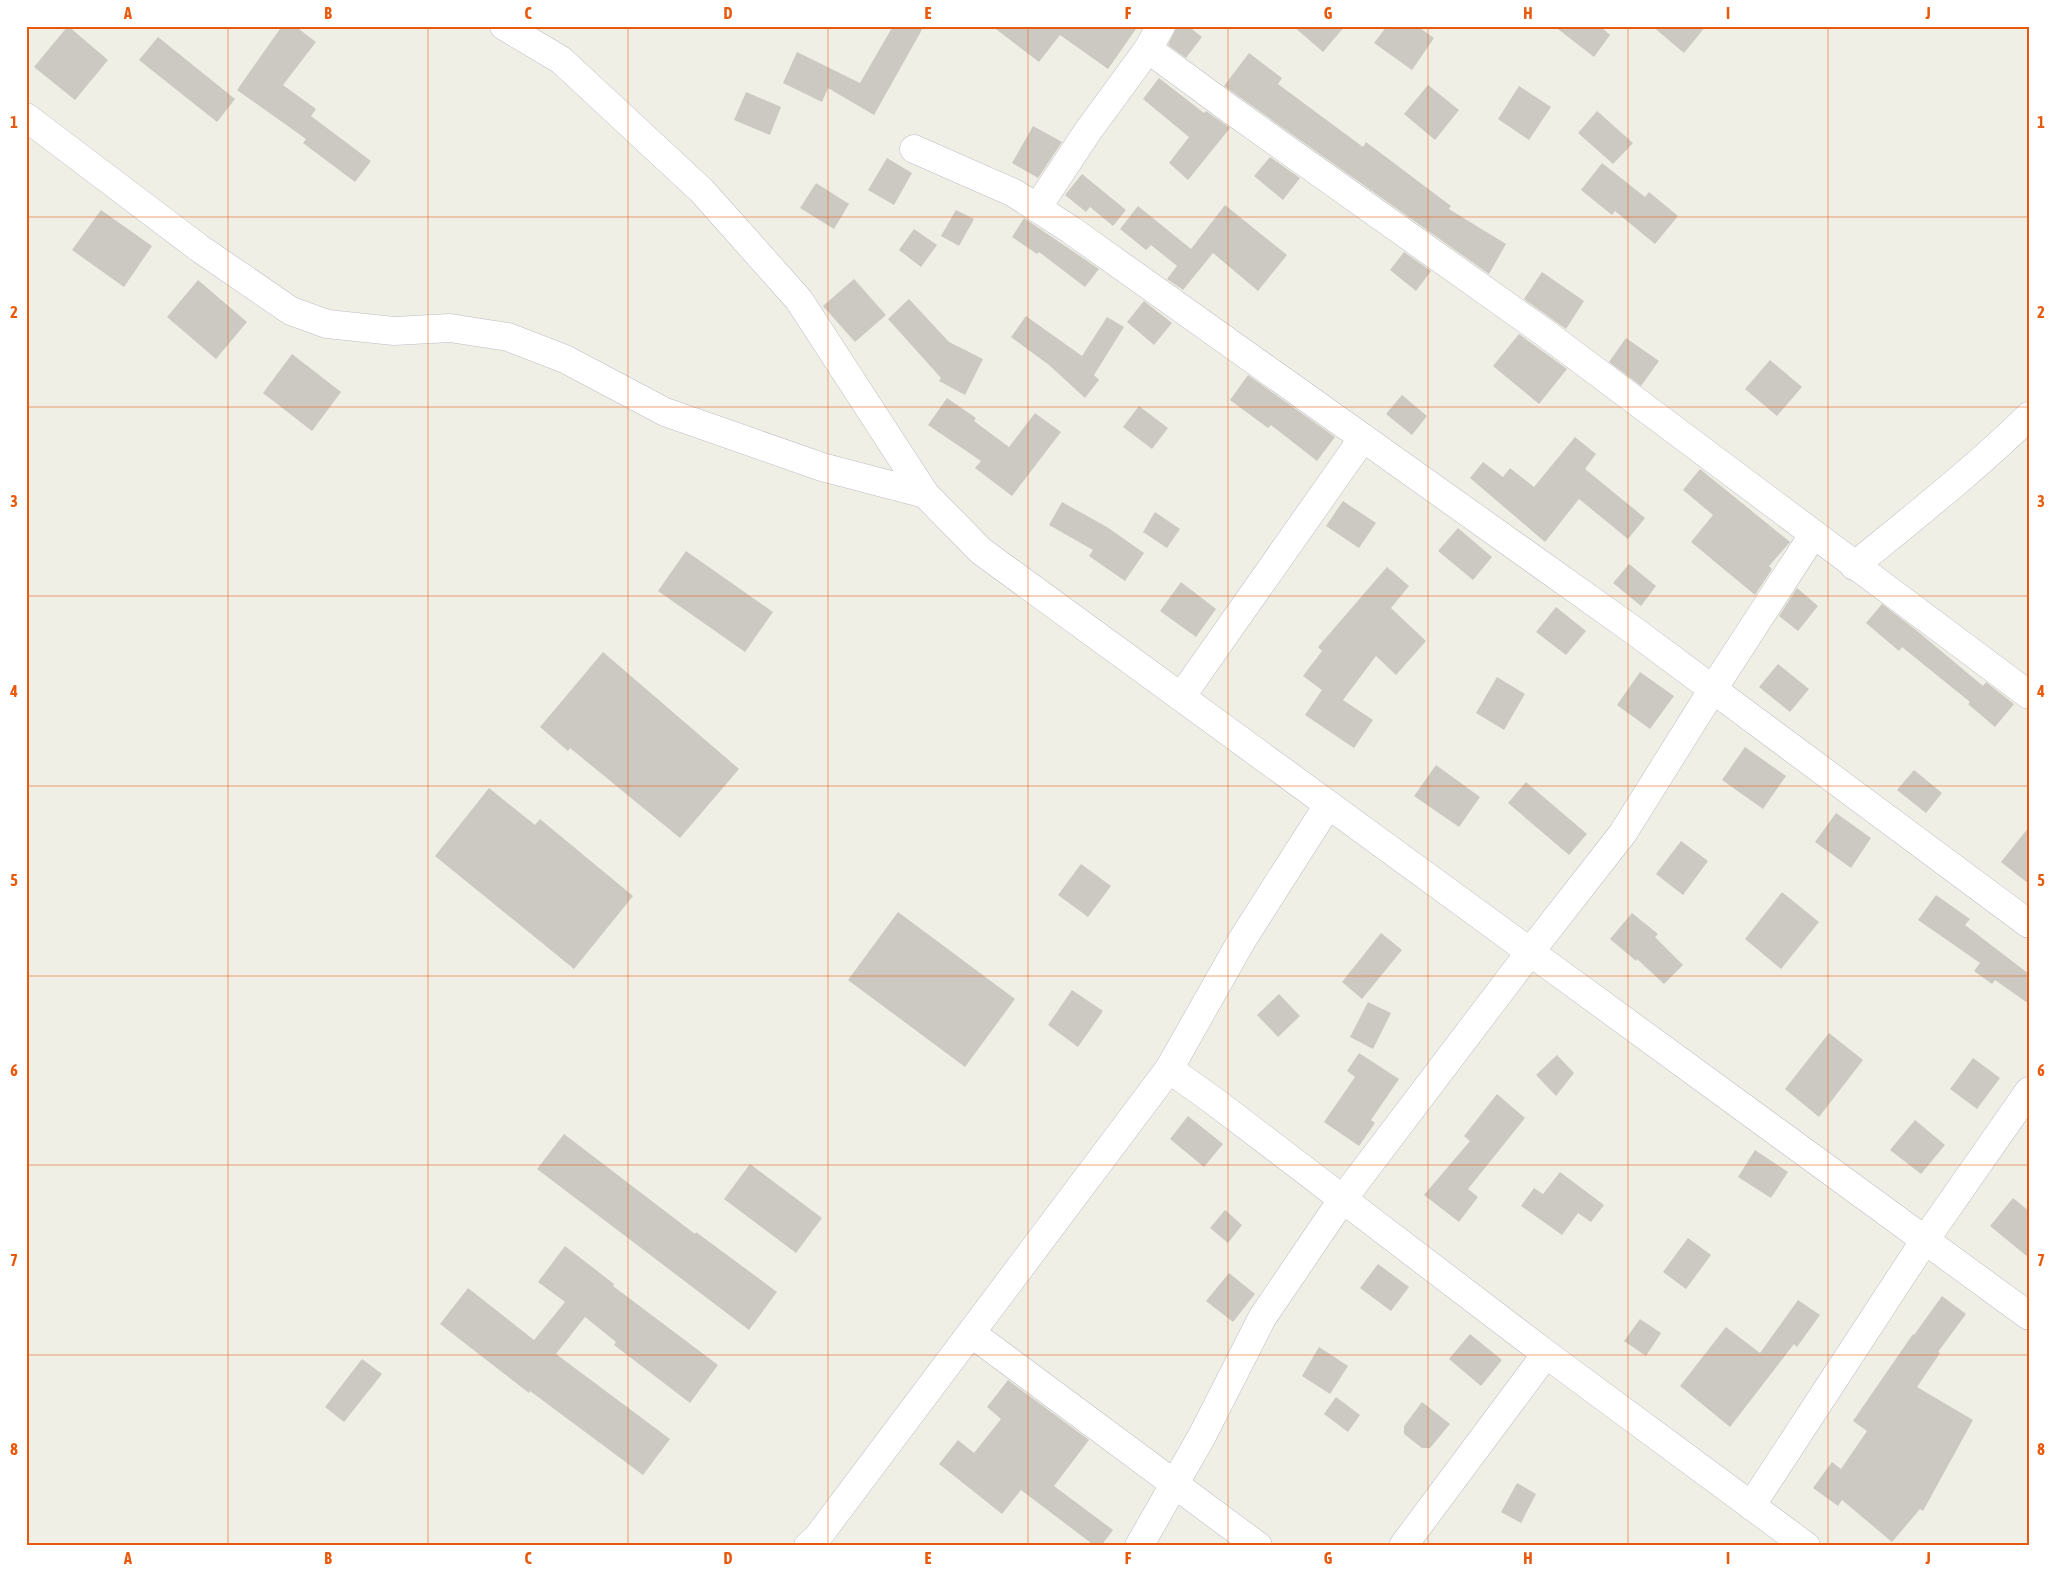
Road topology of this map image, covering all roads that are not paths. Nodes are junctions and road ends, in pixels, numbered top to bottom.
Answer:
1 (504, 26) edge
2 (1155, 38) edge
3 (26, 117) edge
4 (914, 149) dead end
5 (1037, 208) junction
6 (2029, 416) edge
7 (1363, 438) junction
8 (925, 494) junction
9 (1813, 535) junction
10 (1854, 566) junction
11 (1713, 689) junction
12 (2029, 695) edge
13 (1181, 697) junction
14 (1328, 804) junction
15 (2029, 924) edge
16 (1530, 952) junction
17 (1169, 1068) junction
18 (2029, 1090) edge
19 (1342, 1200) junction
20 (1925, 1240) junction
21 (2029, 1316) edge
22 (971, 1332) junction
23 (1546, 1354) junction
24 (1175, 1485) junction
25 (1751, 1506) junction
26 (817, 1543) edge
27 (1138, 1546) edge
28 (1258, 1546) edge
29 (1403, 1546) edge
30 (1806, 1546) edge

1 - 8 street
2 - 5 street
2 - 9 street
3 - 8 street
4 - 5 street
5 - 7 street
6 - 10 street
7 - 11 street
7 - 13 street
8 - 13 street
9 - 10 street
9 - 11 street
10 - 12 street
11 - 15 street
11 - 16 street
13 - 14 street
14 - 16 street
14 - 17 street
16 - 19 street
16 - 20 street
17 - 19 street
17 - 22 street
18 - 20 street
19 - 23 street
19 - 24 street
20 - 21 street
20 - 25 street
22 - 24 street
22 - 26 street
23 - 25 street
23 - 29 street
24 - 27 street
24 - 28 street
25 - 30 street

